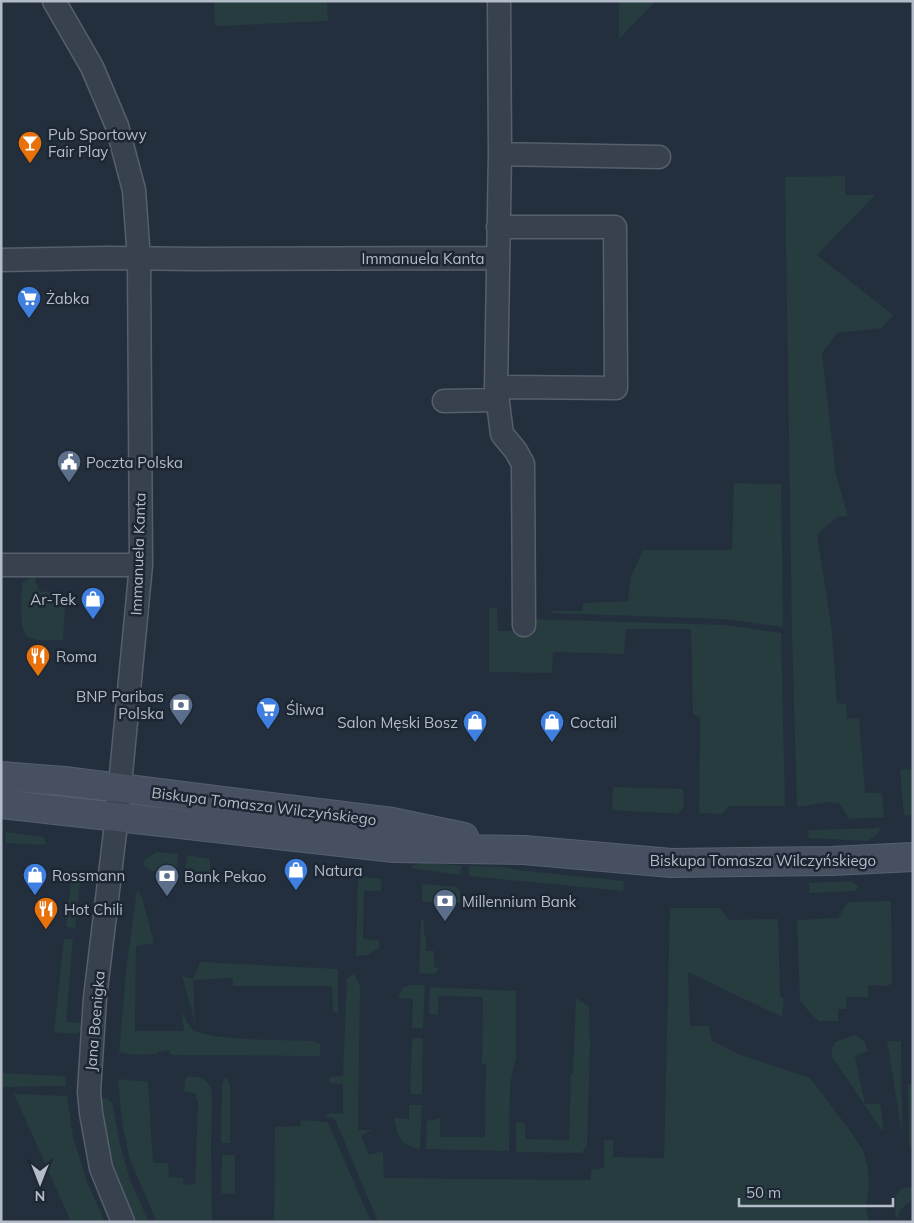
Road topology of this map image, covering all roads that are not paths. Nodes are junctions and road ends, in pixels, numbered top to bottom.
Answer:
1 (54, 1) edge
2 (499, 1) edge
3 (500, 154) junction
4 (659, 156) dead end
5 (498, 226) junction
6 (497, 258) junction
7 (139, 259) junction
8 (1, 260) edge
9 (497, 393) junction
10 (444, 401) dead end
11 (1, 565) edge
12 (141, 565) junction
13 (524, 625) dead end
14 (1, 776) edge
15 (120, 788) junction
16 (1, 804) edge
17 (117, 816) junction
18 (524, 850) junction
19 (913, 857) edge
20 (123, 1222) edge

1 - 7 street, Immanuela Kanta
2 - 3 street, Immanuela Kanta
3 - 4 street
3 - 5 street, Immanuela Kanta
5 - 6 street, Immanuela Kanta
5 - 9 street
6 - 7 street, Immanuela Kanta
6 - 9 street, Immanuela Kanta
7 - 8 street
7 - 12 street, Immanuela Kanta
9 - 10 street
9 - 13 street, Immanuela Kanta
11 - 12 street
12 - 15 street, Immanuela Kanta
14 - 15 street, Biskupa Tomasza Wilczyńskiego
15 - 17 street, Immanuela Kanta
15 - 18 street, Biskupa Tomasza Wilczyńskiego
16 - 17 street, Biskupa Tomasza Wilczyńskiego
17 - 18 street, Biskupa Tomasza Wilczyńskiego
17 - 20 street, Jana Boenigka
18 - 19 street, Biskupa Tomasza Wilczyńskiego

